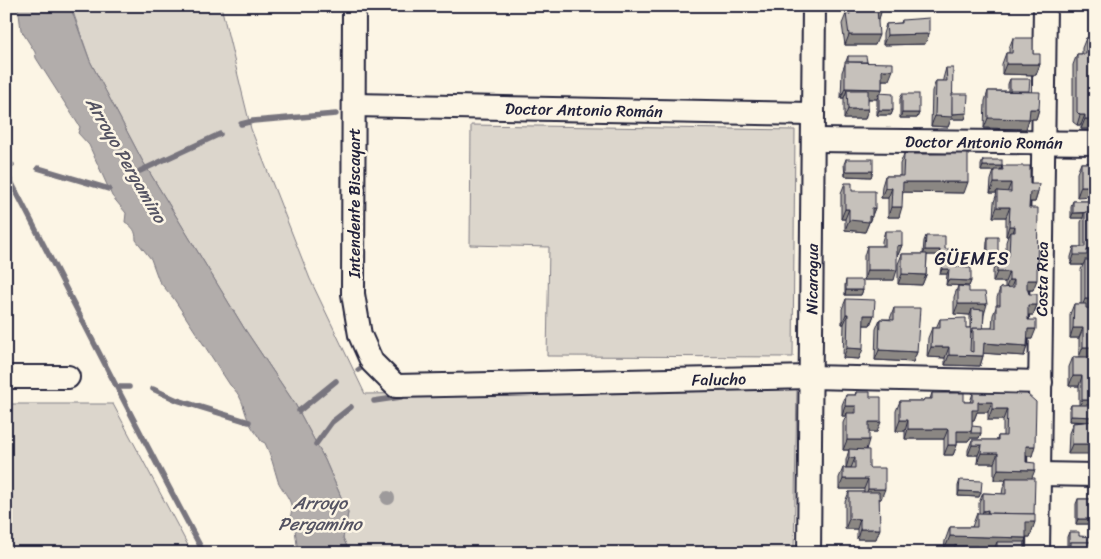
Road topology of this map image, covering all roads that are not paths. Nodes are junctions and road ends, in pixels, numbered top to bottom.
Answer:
1 (354, 6) edge
2 (814, 6) edge
3 (1045, 6) edge
4 (354, 105) junction
5 (813, 114) junction
6 (813, 140) junction
7 (1043, 142) junction
8 (1095, 143) edge
9 (68, 376) dead end
10 (6, 377) edge
11 (810, 377) junction
12 (1041, 382) junction
13 (396, 386) joint
14 (1039, 474) junction
15 (1095, 475) edge
16 (809, 553) edge
17 (1038, 553) edge

1 - 4 street, Intendente Biscayart
2 - 5 street, Nicaragua
3 - 7 street, Costa Rica
4 - 5 street, Doctor Antonio Román
4 - 13 street, Intendente Biscayart
5 - 6 street, Nicaragua
6 - 7 street, Doctor Antonio Román
6 - 11 street, Nicaragua
7 - 8 street, Doctor Antonio Román
7 - 12 street, Costa Rica
9 - 10 street
11 - 12 street, Falucho
11 - 13 street, Falucho
11 - 16 street, Nicaragua
12 - 14 street, Costa Rica
14 - 15 street
14 - 17 street, Costa Rica

